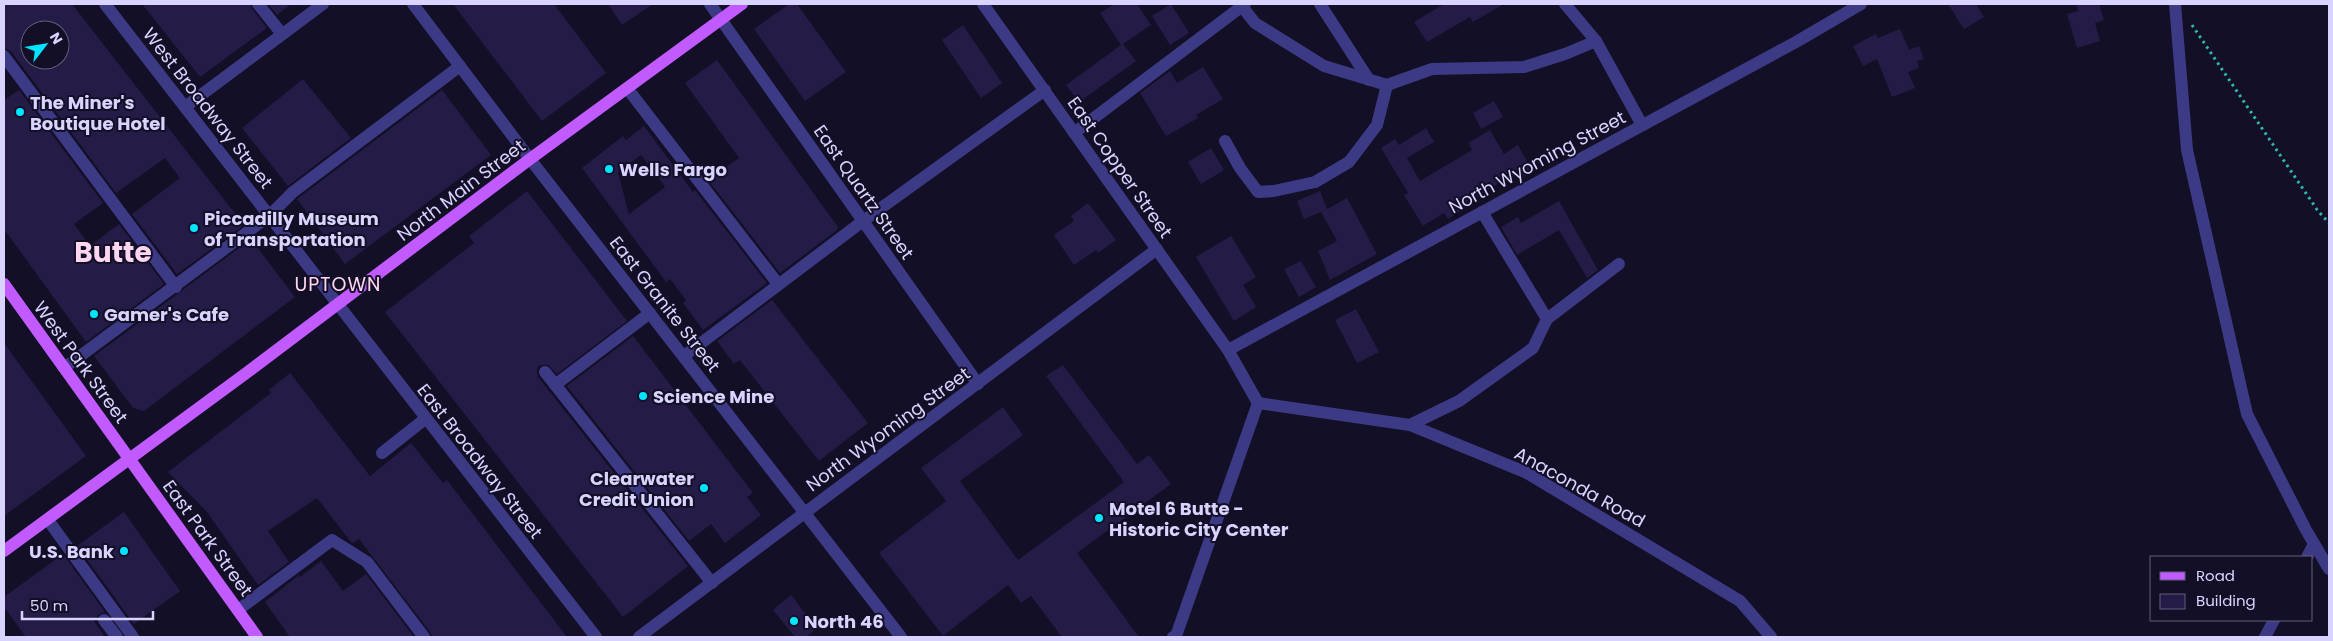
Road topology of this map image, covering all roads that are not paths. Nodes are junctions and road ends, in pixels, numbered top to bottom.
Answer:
1 (105, 4) edge
2 (258, 4) edge
3 (323, 4) edge
4 (413, 4) edge
5 (710, 4) edge
6 (742, 4) edge
7 (984, 4) edge
8 (1320, 4) edge
9 (1565, 4) edge
10 (1861, 4) edge
11 (2175, 4) edge
12 (1242, 5) edge
13 (721, 19) junction
14 (282, 34) junction
15 (1596, 41) junction
16 (4, 56) edge
17 (460, 66) junction
18 (1369, 80) junction
19 (1387, 85) junction
20 (627, 88) junction
21 (1044, 90) junction
22 (185, 107) junction
23 (1642, 125) junction
24 (1074, 132) junction
25 (1225, 141) dead end
26 (530, 159) junction
27 (1482, 212) junction
28 (269, 216) junction
29 (863, 221) junction
30 (1157, 249) junction
31 (1619, 264) dead end
32 (4, 284) edge
33 (778, 284) junction
34 (176, 287) junction
35 (338, 305) junction
36 (650, 313) junction
37 (1547, 319) junction
38 (1228, 350) junction
39 (684, 356) junction
40 (64, 368) junction
41 (545, 372) dead end
42 (978, 384) junction
43 (555, 385) junction
44 (1258, 402) junction
45 (425, 418) junction
46 (1410, 425) junction
47 (382, 452) dead end
48 (130, 460) junction
49 (805, 512) junction
50 (48, 520) junction
51 (2314, 544) junction
52 (4, 551) edge
53 (2308, 556) edge
54 (2329, 569) edge
55 (712, 582) junction
56 (238, 610) junction
57 (104, 620) dead end
58 (2273, 621) edge
59 (117, 637) edge
60 (133, 637) edge
61 (257, 637) edge
62 (424, 637) edge
63 (596, 637) edge
64 (639, 637) edge
65 (901, 637) edge
66 (1174, 637) edge
67 (1771, 637) edge
68 (2265, 637) edge

1 - 22 street, West Broadway Street
2 - 14 street
3 - 14 street
4 - 17 street, East Granite Street
5 - 13 street, East Quartz Street
6 - 13 main road, North Main Street
7 - 21 street, East Copper Street
8 - 18 street
9 - 15 street
10 - 23 street, North Wyoming Street
11 - 51 street
12 - 18 street
12 - 24 street
13 - 20 main road, North Main Street
13 - 29 street, East Quartz Street
14 - 22 street
15 - 19 street
15 - 23 street
16 - 34 street
17 - 26 street, East Granite Street
17 - 28 street
18 - 19 street
19 - 25 street
20 - 26 main road, North Main Street
20 - 33 street
21 - 24 street, East Copper Street
21 - 29 street
22 - 28 street, West Broadway Street
23 - 27 street, North Wyoming Street
24 - 30 street, East Copper Street
26 - 35 main road, North Main Street
26 - 36 street, East Granite Street
27 - 37 street
27 - 38 street, North Wyoming Street
28 - 34 street
28 - 35 street, West Broadway Street
29 - 33 street
29 - 42 street, East Quartz Street
30 - 38 street, East Copper Street
30 - 42 street, North Wyoming Street
31 - 37 street
32 - 40 main road, West Park Street
33 - 39 street
34 - 40 street
35 - 45 street, East Broadway Street
35 - 48 main road, North Main Street
36 - 39 street, East Granite Street
36 - 43 street
37 - 46 street
38 - 44 street, East Copper Street
39 - 49 street, East Granite Street
40 - 48 main road, West Park Street
41 - 43 street
42 - 49 street, North Wyoming Street
43 - 55 street
44 - 46 street, Anaconda Road
44 - 66 street
45 - 47 street
45 - 63 street, East Broadway Street
46 - 67 street, Anaconda Road
48 - 50 main road, North Main Street
48 - 56 main road, East Park Street
49 - 55 street, North Wyoming Street
49 - 65 street, East Granite Street
50 - 52 main road, North Main Street
50 - 60 street
51 - 53 street
51 - 54 street
55 - 64 street, North Wyoming Street
56 - 61 main road, East Park Street
56 - 62 street
57 - 59 street
58 - 68 street

